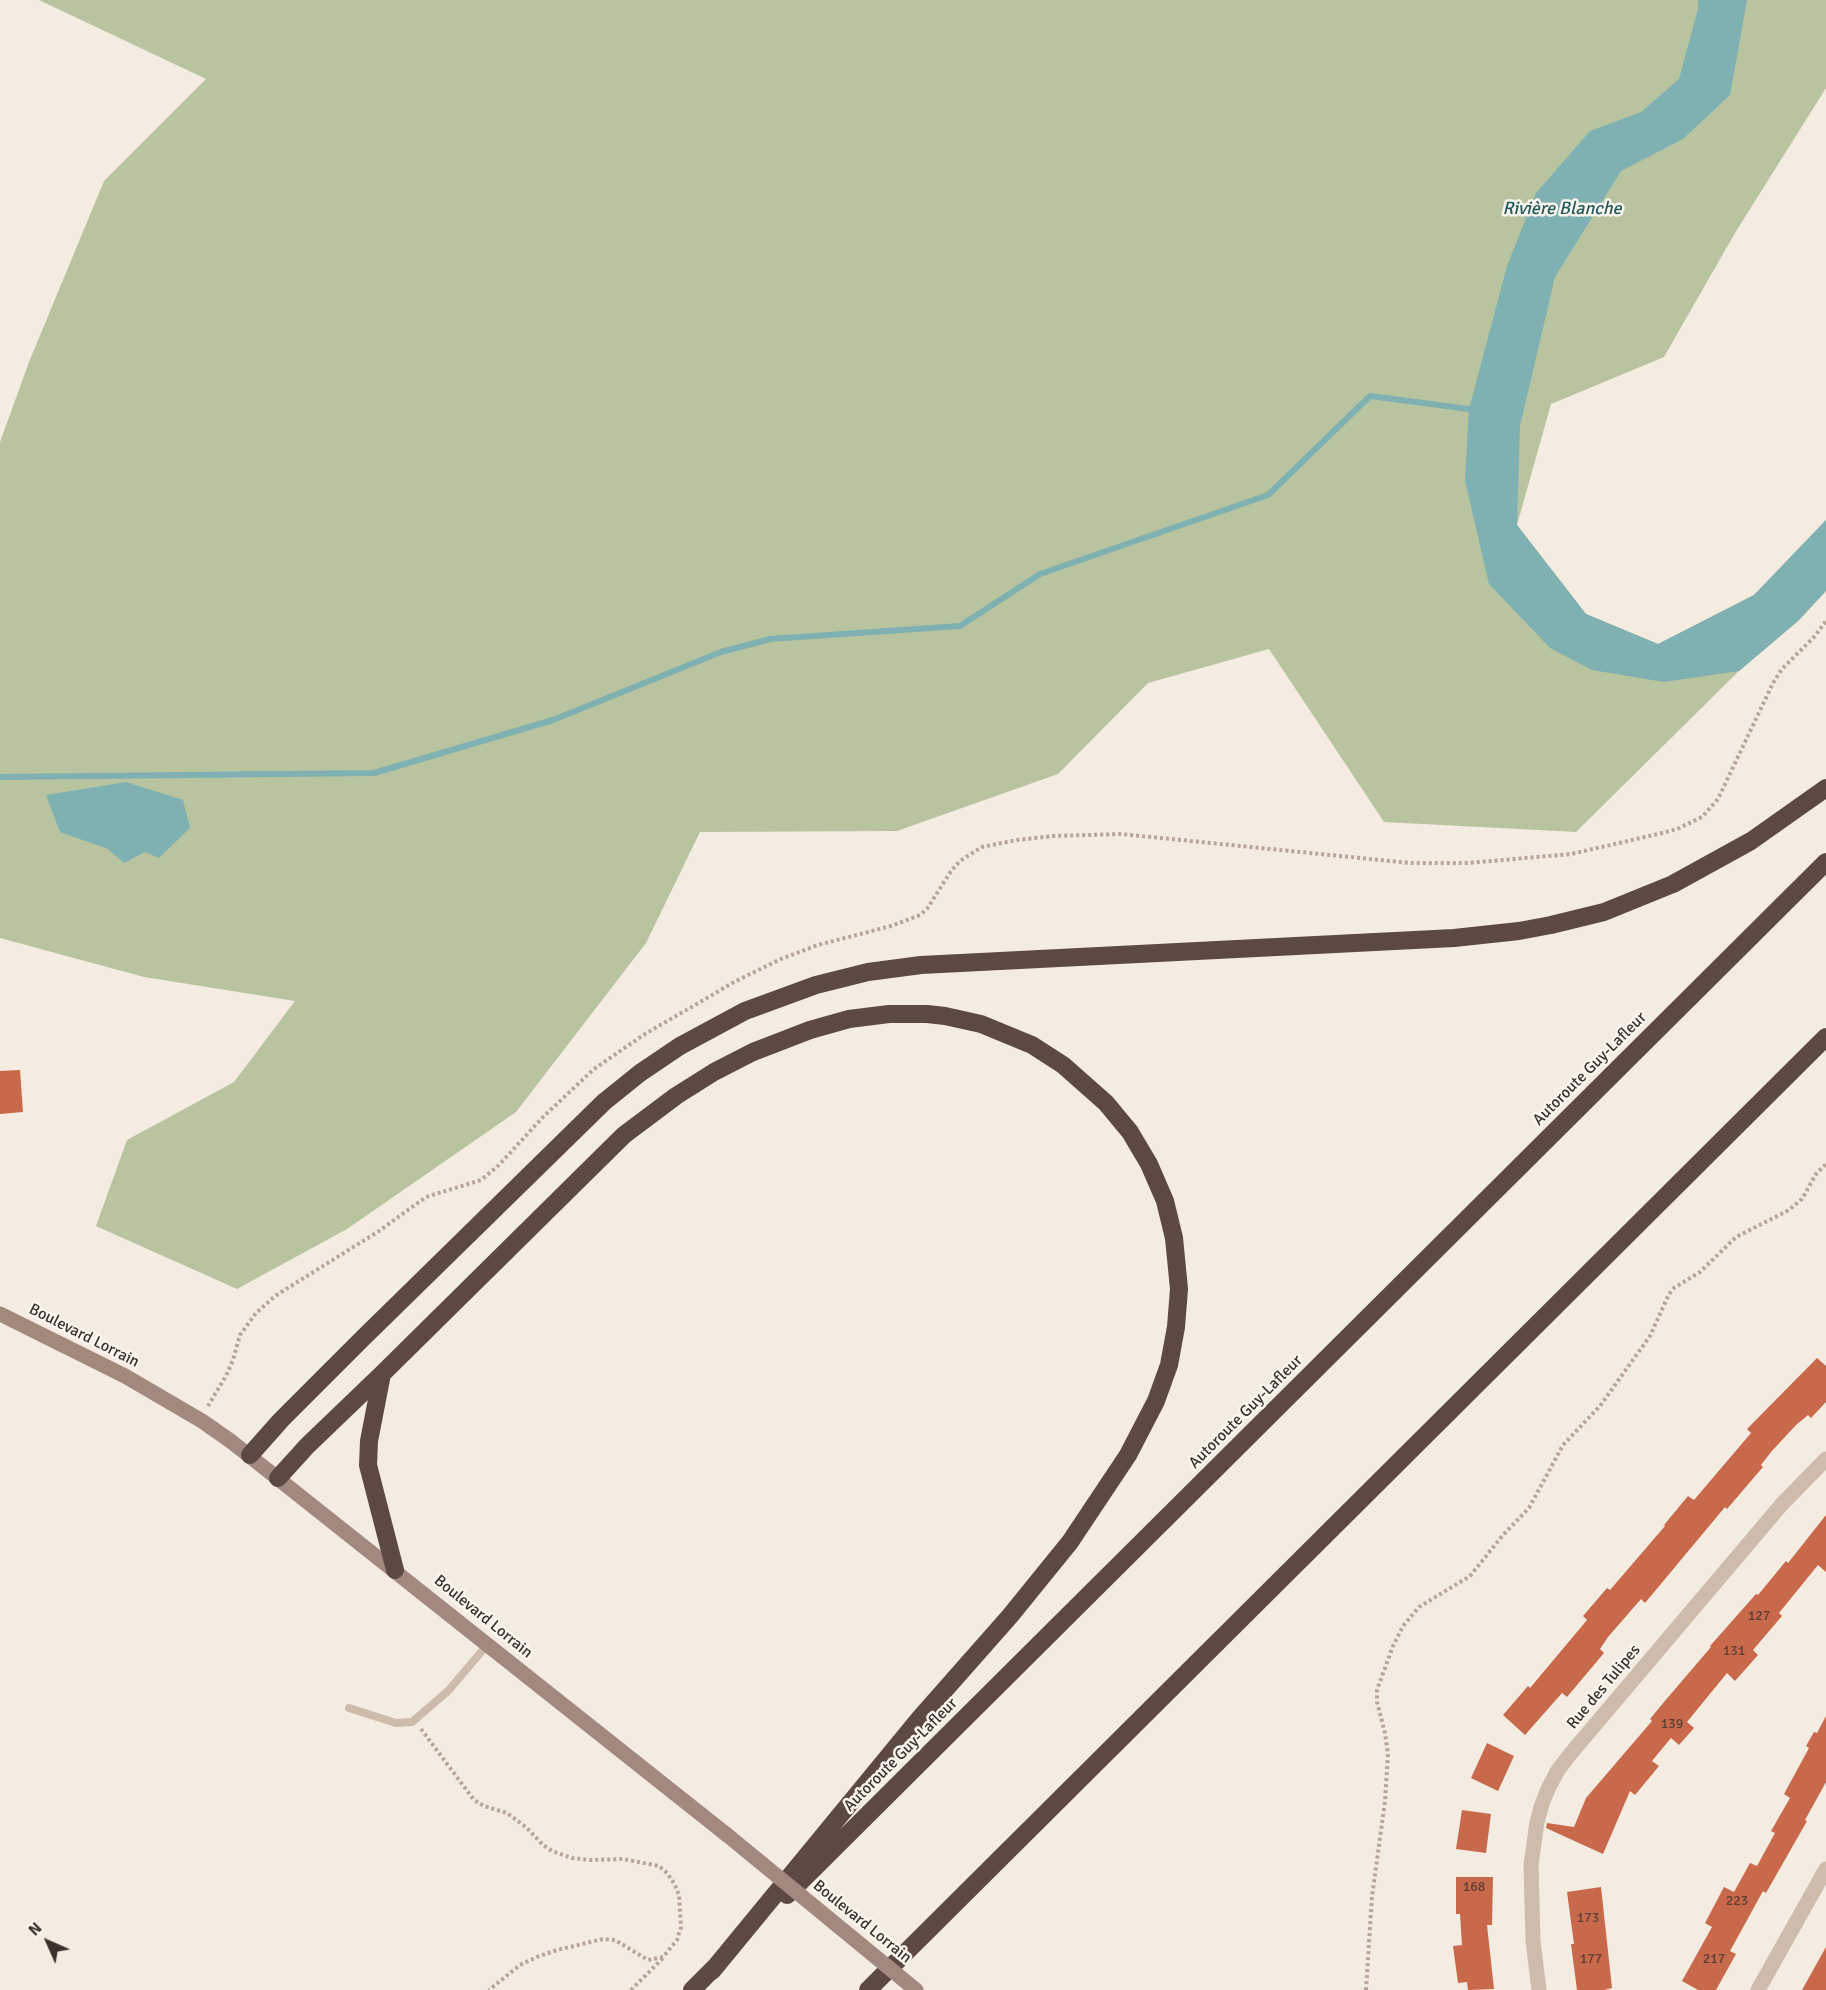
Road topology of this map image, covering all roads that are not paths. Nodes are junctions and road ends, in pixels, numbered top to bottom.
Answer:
1 (1826, 788) edge
2 (1826, 862) edge
3 (1826, 1037) edge
4 (0, 1314) edge
5 (382, 1374) junction
6 (250, 1455) junction
7 (1826, 1459) edge
8 (278, 1478) junction
9 (395, 1570) junction
10 (488, 1644) junction
11 (350, 1708) dead end
12 (1826, 1869) edge
13 (952, 1906) junction
14 (712, 1971) junction
15 (692, 1990) edge
16 (868, 1990) edge
17 (884, 1990) edge
18 (916, 1990) edge
19 (1539, 1990) edge
20 (1758, 1990) edge

1 - 6 highway
2 - 14 highway, Autoroute Guy-Lafleur
3 - 13 highway
4 - 6 main road, Boulevard Lorrain
5 - 8 highway
5 - 9 highway
5 - 14 highway
6 - 8 main road, Boulevard Lorrain
7 - 19 street, Rue des Tulipes
8 - 9 main road, Boulevard Lorrain
9 - 10 main road, Boulevard Lorrain
10 - 11 lane
10 - 18 main road, Boulevard Lorrain, bridge
12 - 20 street
13 - 16 highway
13 - 17 highway
14 - 15 highway, Autoroute Guy-Lafleur

